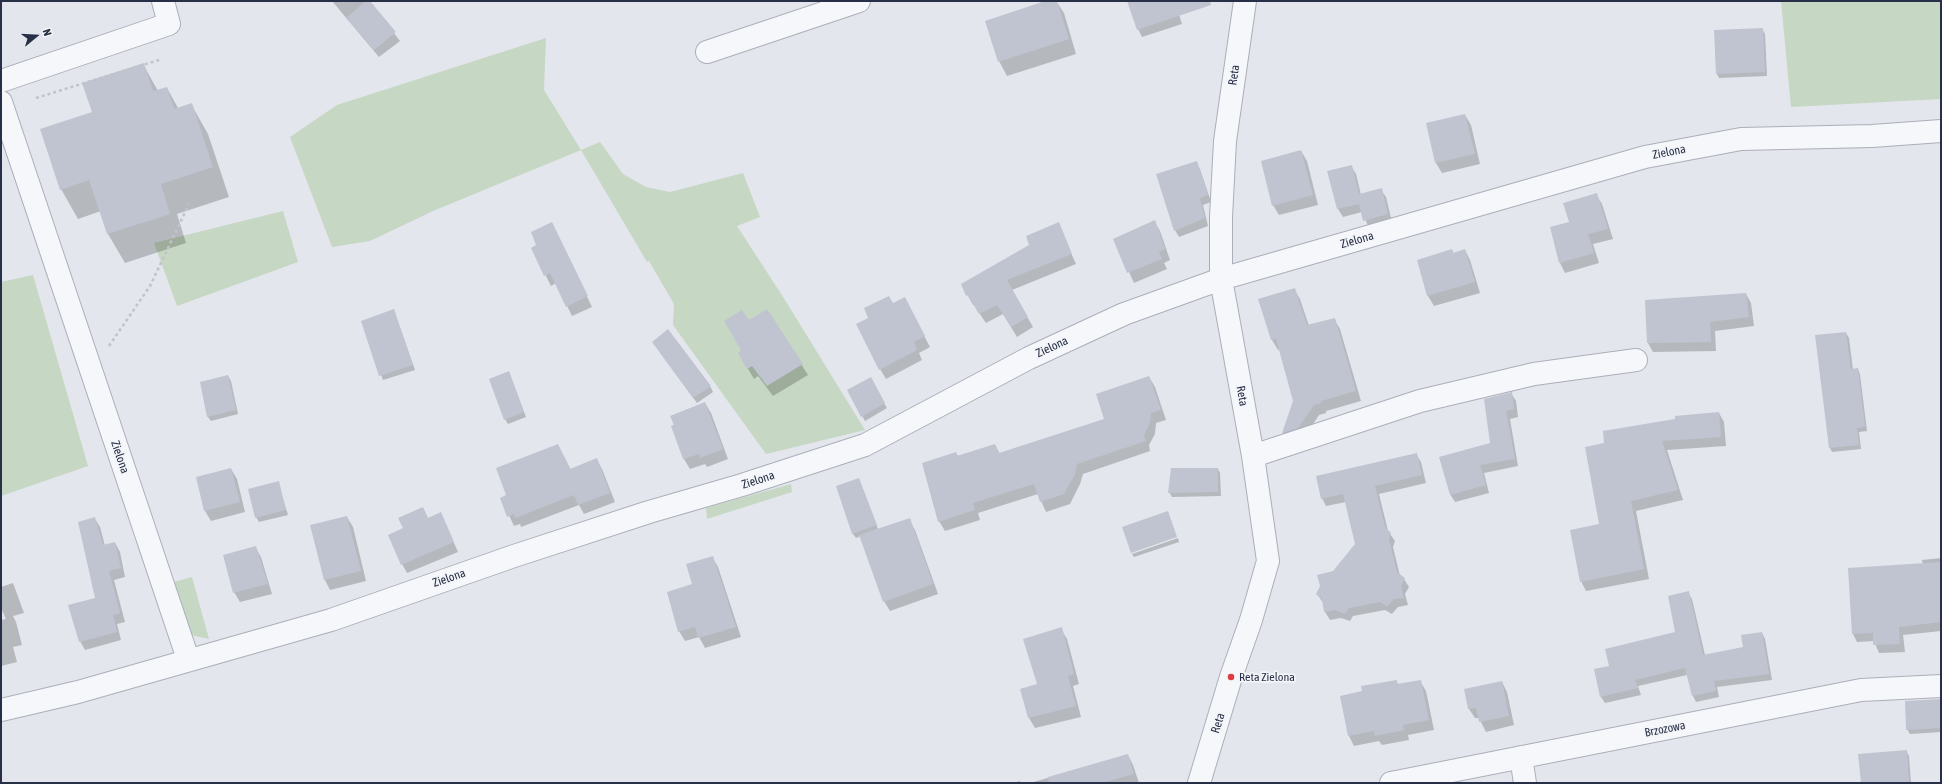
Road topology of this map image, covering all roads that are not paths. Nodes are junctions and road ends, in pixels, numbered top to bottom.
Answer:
1 (163, 1) edge
2 (859, 1) edge
3 (1245, 1) edge
4 (707, 52) dead end
5 (1, 81) edge
6 (1, 102) edge
7 (1941, 131) edge
8 (1221, 279) junction
9 (1636, 360) dead end
10 (1253, 456) junction
11 (188, 659) junction
12 (1941, 686) edge
13 (1, 710) edge
14 (1521, 757) junction
15 (1199, 783) edge
16 (1391, 783) edge
17 (1526, 783) edge

1 - 5 street
2 - 4 street
3 - 8 street, Reta
6 - 11 street, Zielona
7 - 8 street, Zielona
8 - 10 street, Reta
8 - 11 street, Zielona
9 - 10 street
10 - 15 street, Reta
11 - 13 street, Zielona
12 - 14 street, Brzozowa
14 - 16 street, Brzozowa
14 - 17 street

